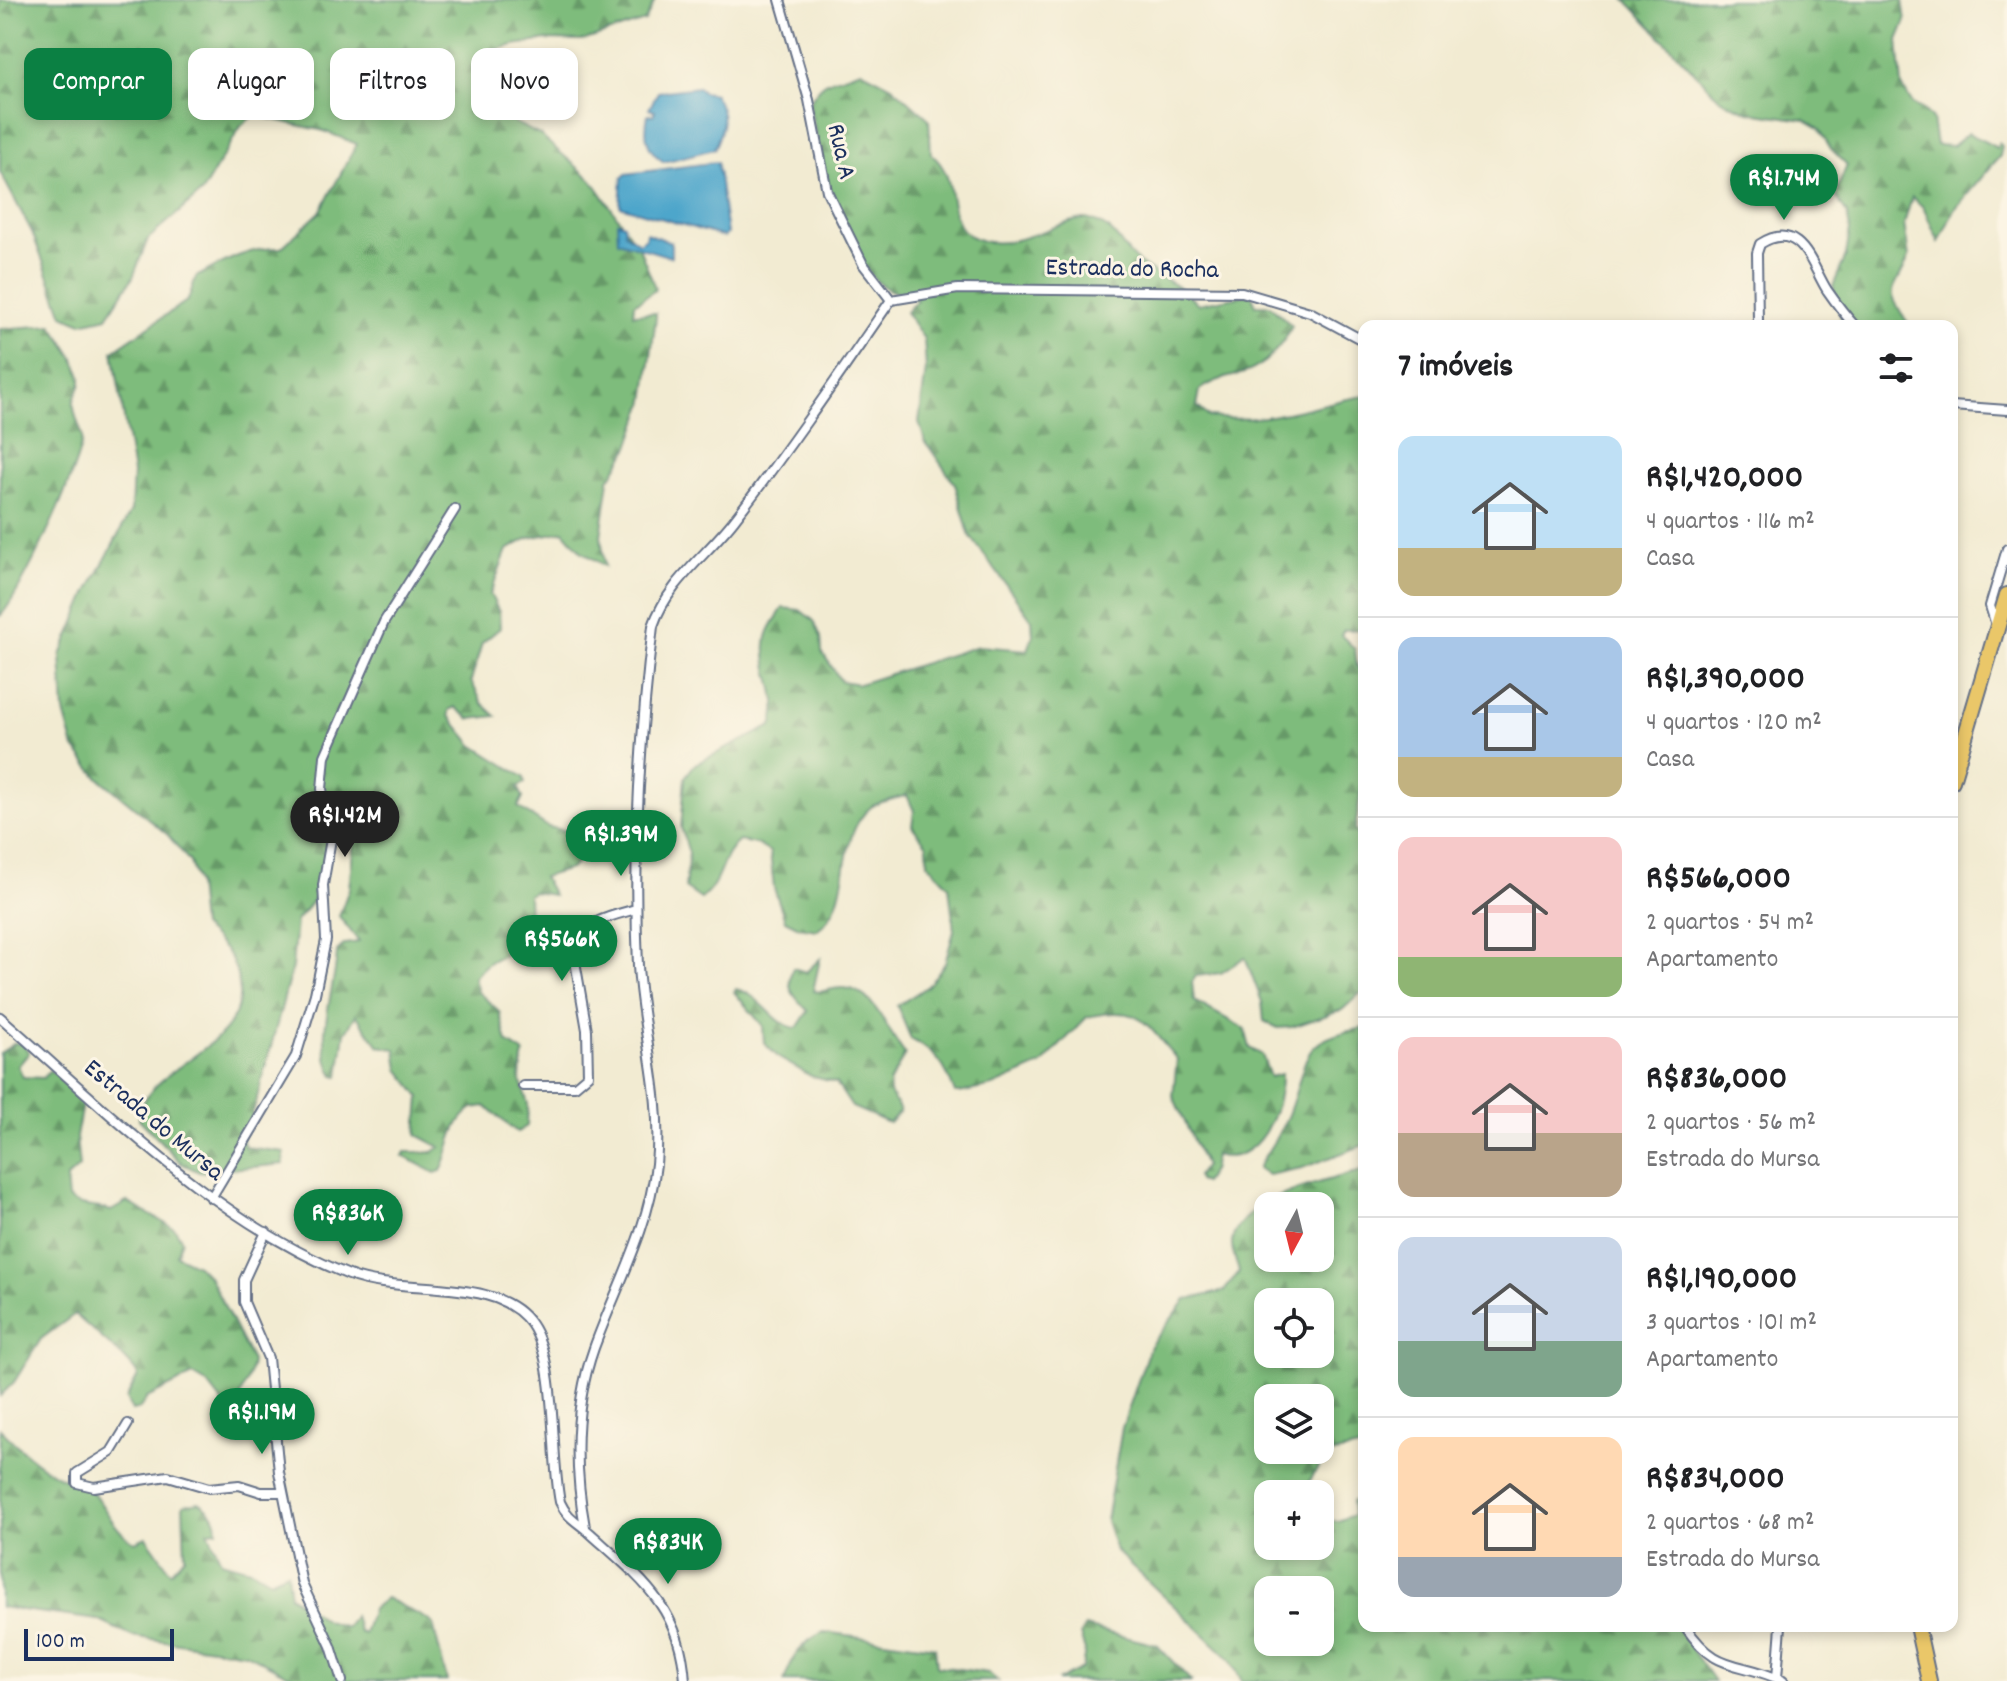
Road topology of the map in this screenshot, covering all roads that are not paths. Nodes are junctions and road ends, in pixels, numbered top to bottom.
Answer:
1 (780, 0) edge
2 (891, 300) junction
3 (1758, 320) edge
4 (1850, 320) edge
5 (1358, 338) edge
6 (1958, 406) edge
7 (2007, 410) edge
8 (455, 509) dead end
9 (2007, 549) edge
10 (2007, 595) edge
11 (1997, 629) junction
12 (1958, 761) edge
13 (636, 909) junction
14 (0, 1017) edge
15 (523, 1086) dead end
16 (211, 1198) junction
17 (266, 1232) junction
18 (128, 1424) dead end
19 (283, 1492) junction
20 (585, 1527) junction
21 (1689, 1632) edge
22 (1781, 1632) edge
23 (1918, 1632) edge
24 (1780, 1680) edge
25 (342, 1681) edge
26 (685, 1681) edge
27 (1929, 1681) edge

1 - 2 street, Rua A
2 - 5 street, Estrada do Rocha
2 - 13 street
3 - 4 street
6 - 7 street
8 - 16 street
9 - 11 street
10 - 11 main road
11 - 12 main road
13 - 15 street
13 - 20 street
14 - 16 street, Estrada do Mursa
16 - 17 street, Estrada do Mursa
17 - 19 street
17 - 20 street, Estrada do Mursa
18 - 19 street
19 - 25 street
20 - 26 street, Estrada do Mursa
21 - 24 street
22 - 24 street
23 - 27 main road

